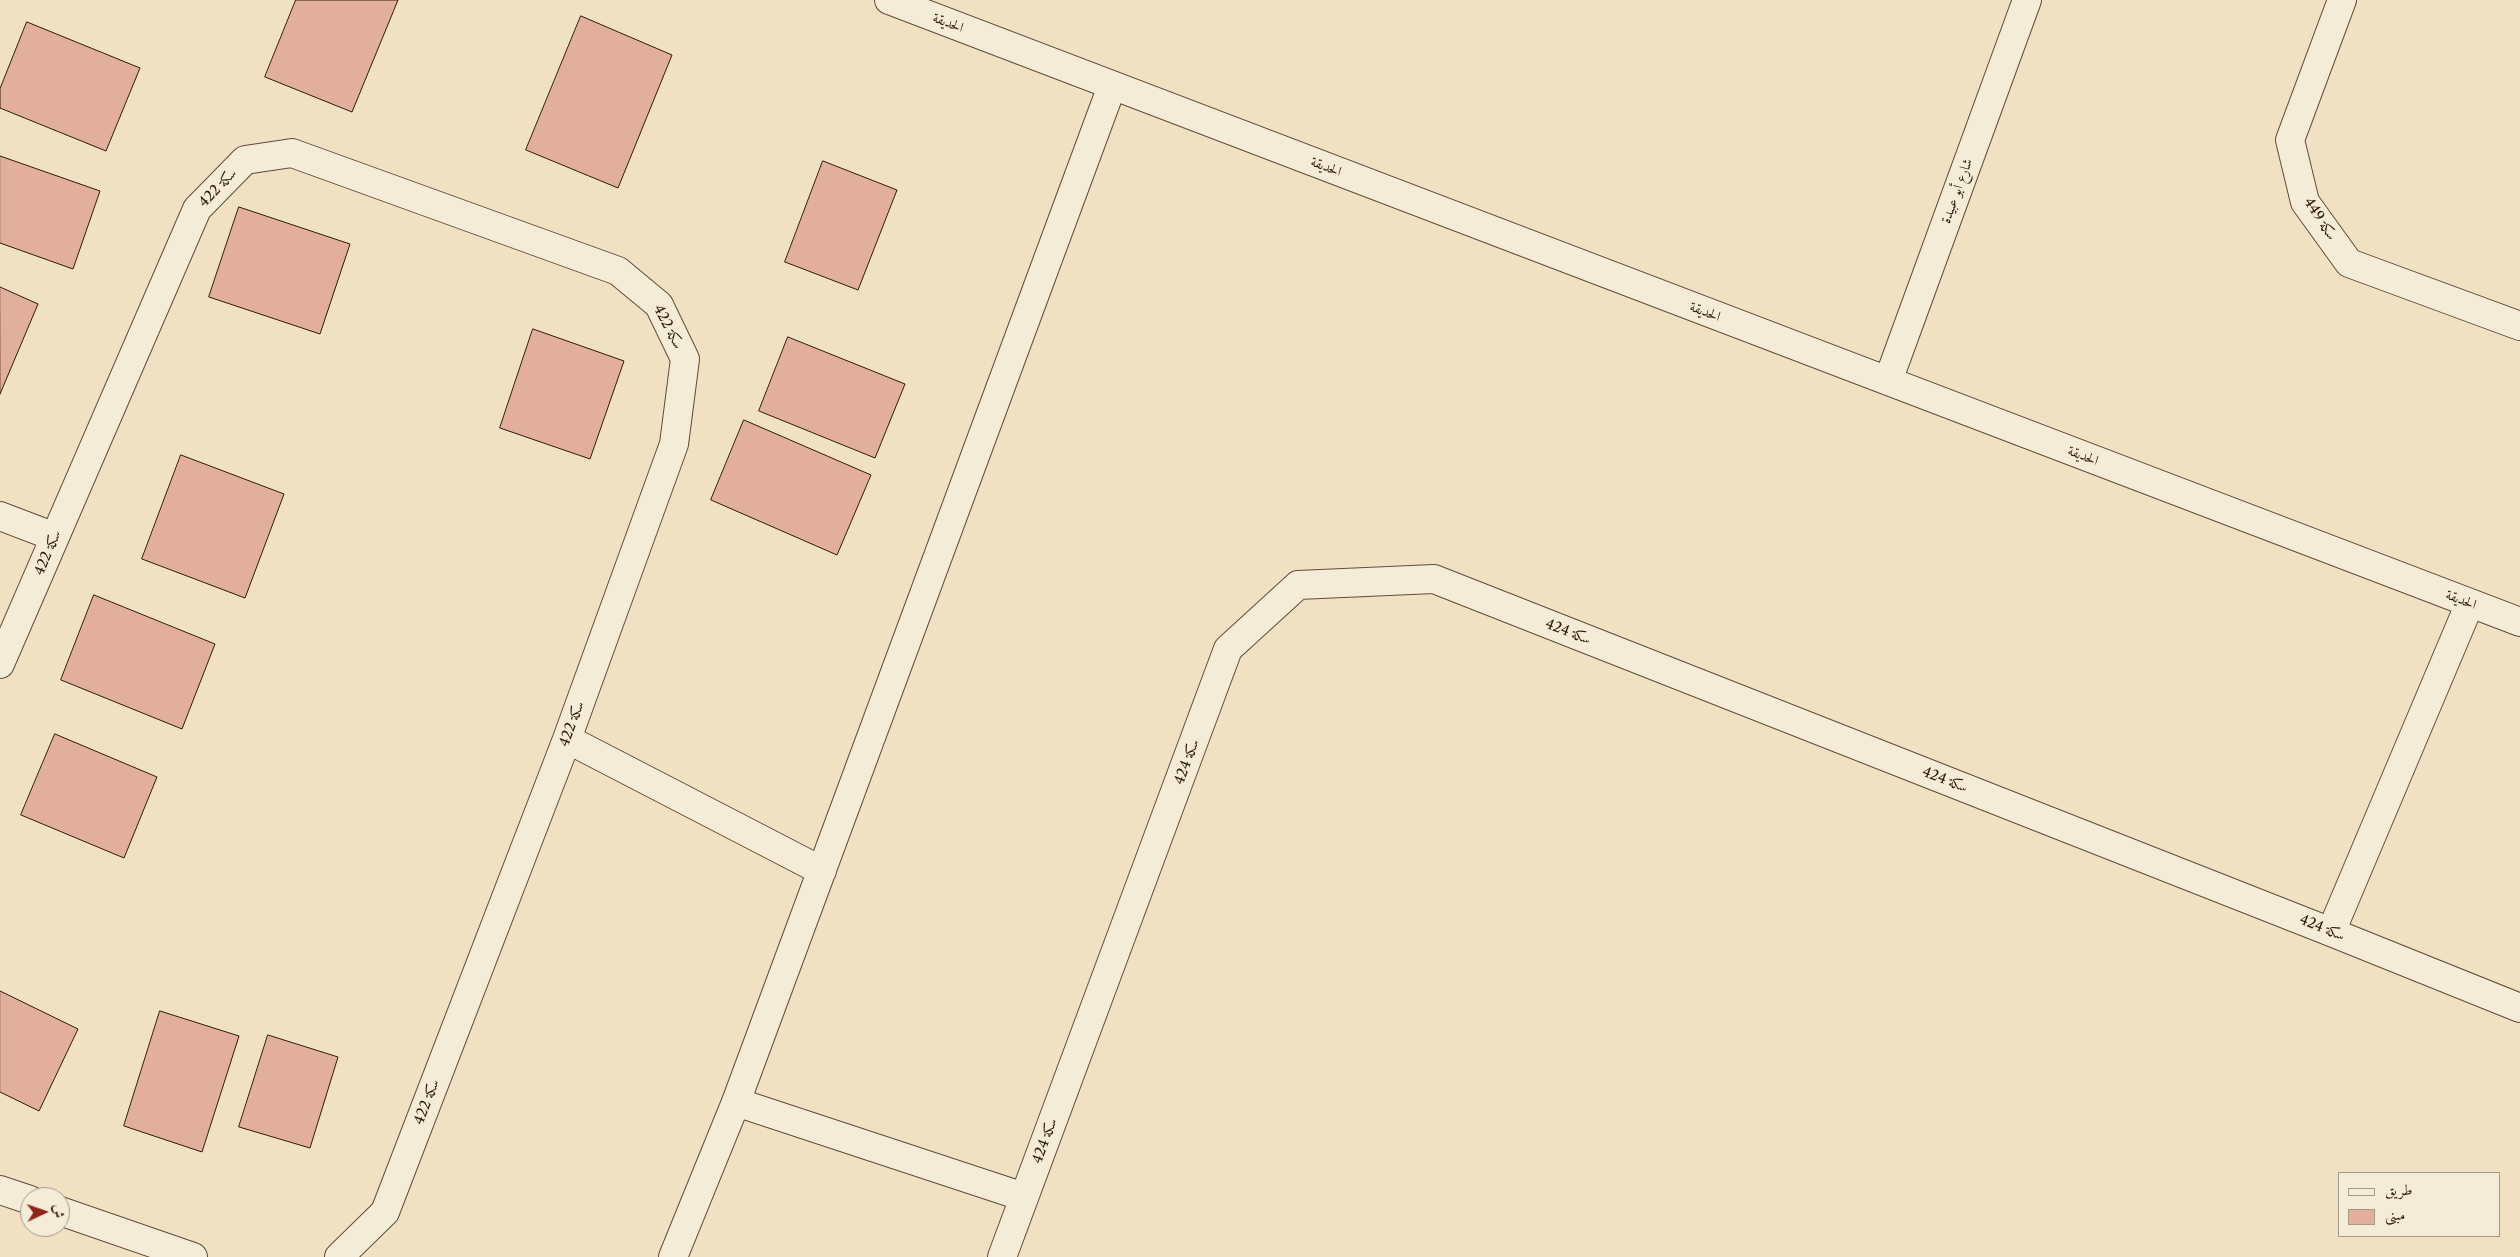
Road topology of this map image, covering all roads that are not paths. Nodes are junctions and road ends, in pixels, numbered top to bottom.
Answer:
1 (889, 0) edge
2 (2027, 0) edge
3 (2342, 0) edge
4 (1112, 86) junction
5 (2520, 326) edge
6 (1888, 382) junction
7 (0, 516) edge
8 (55, 537) junction
9 (2470, 604) junction
10 (2520, 622) edge
11 (0, 664) edge
12 (567, 739) junction
13 (822, 871) junction
14 (2331, 932) junction
15 (2520, 1008) edge
16 (736, 1102) junction
17 (0, 1190) edge
18 (20, 1197) edge
19 (1024, 1197) junction
20 (70, 1214) edge
21 (193, 1257) edge
22 (339, 1257) edge
23 (673, 1257) edge
24 (1002, 1257) edge

1 - 4 street, الحديقة
2 - 6 street, شارع أبو عبيدة
3 - 5 street, سكة 449
4 - 6 street, الحديقة
4 - 13 street
6 - 9 street, الحديقة
7 - 8 street
8 - 11 street, سكة 422
8 - 12 street, سكة 422
9 - 10 street, الحديقة
9 - 14 street
12 - 13 street
12 - 22 street, سكة 422
13 - 16 street
14 - 15 street, سكة 424
14 - 19 street, سكة 424
16 - 19 street
16 - 23 street
17 - 18 street
19 - 24 street, سكة 424
20 - 21 street

